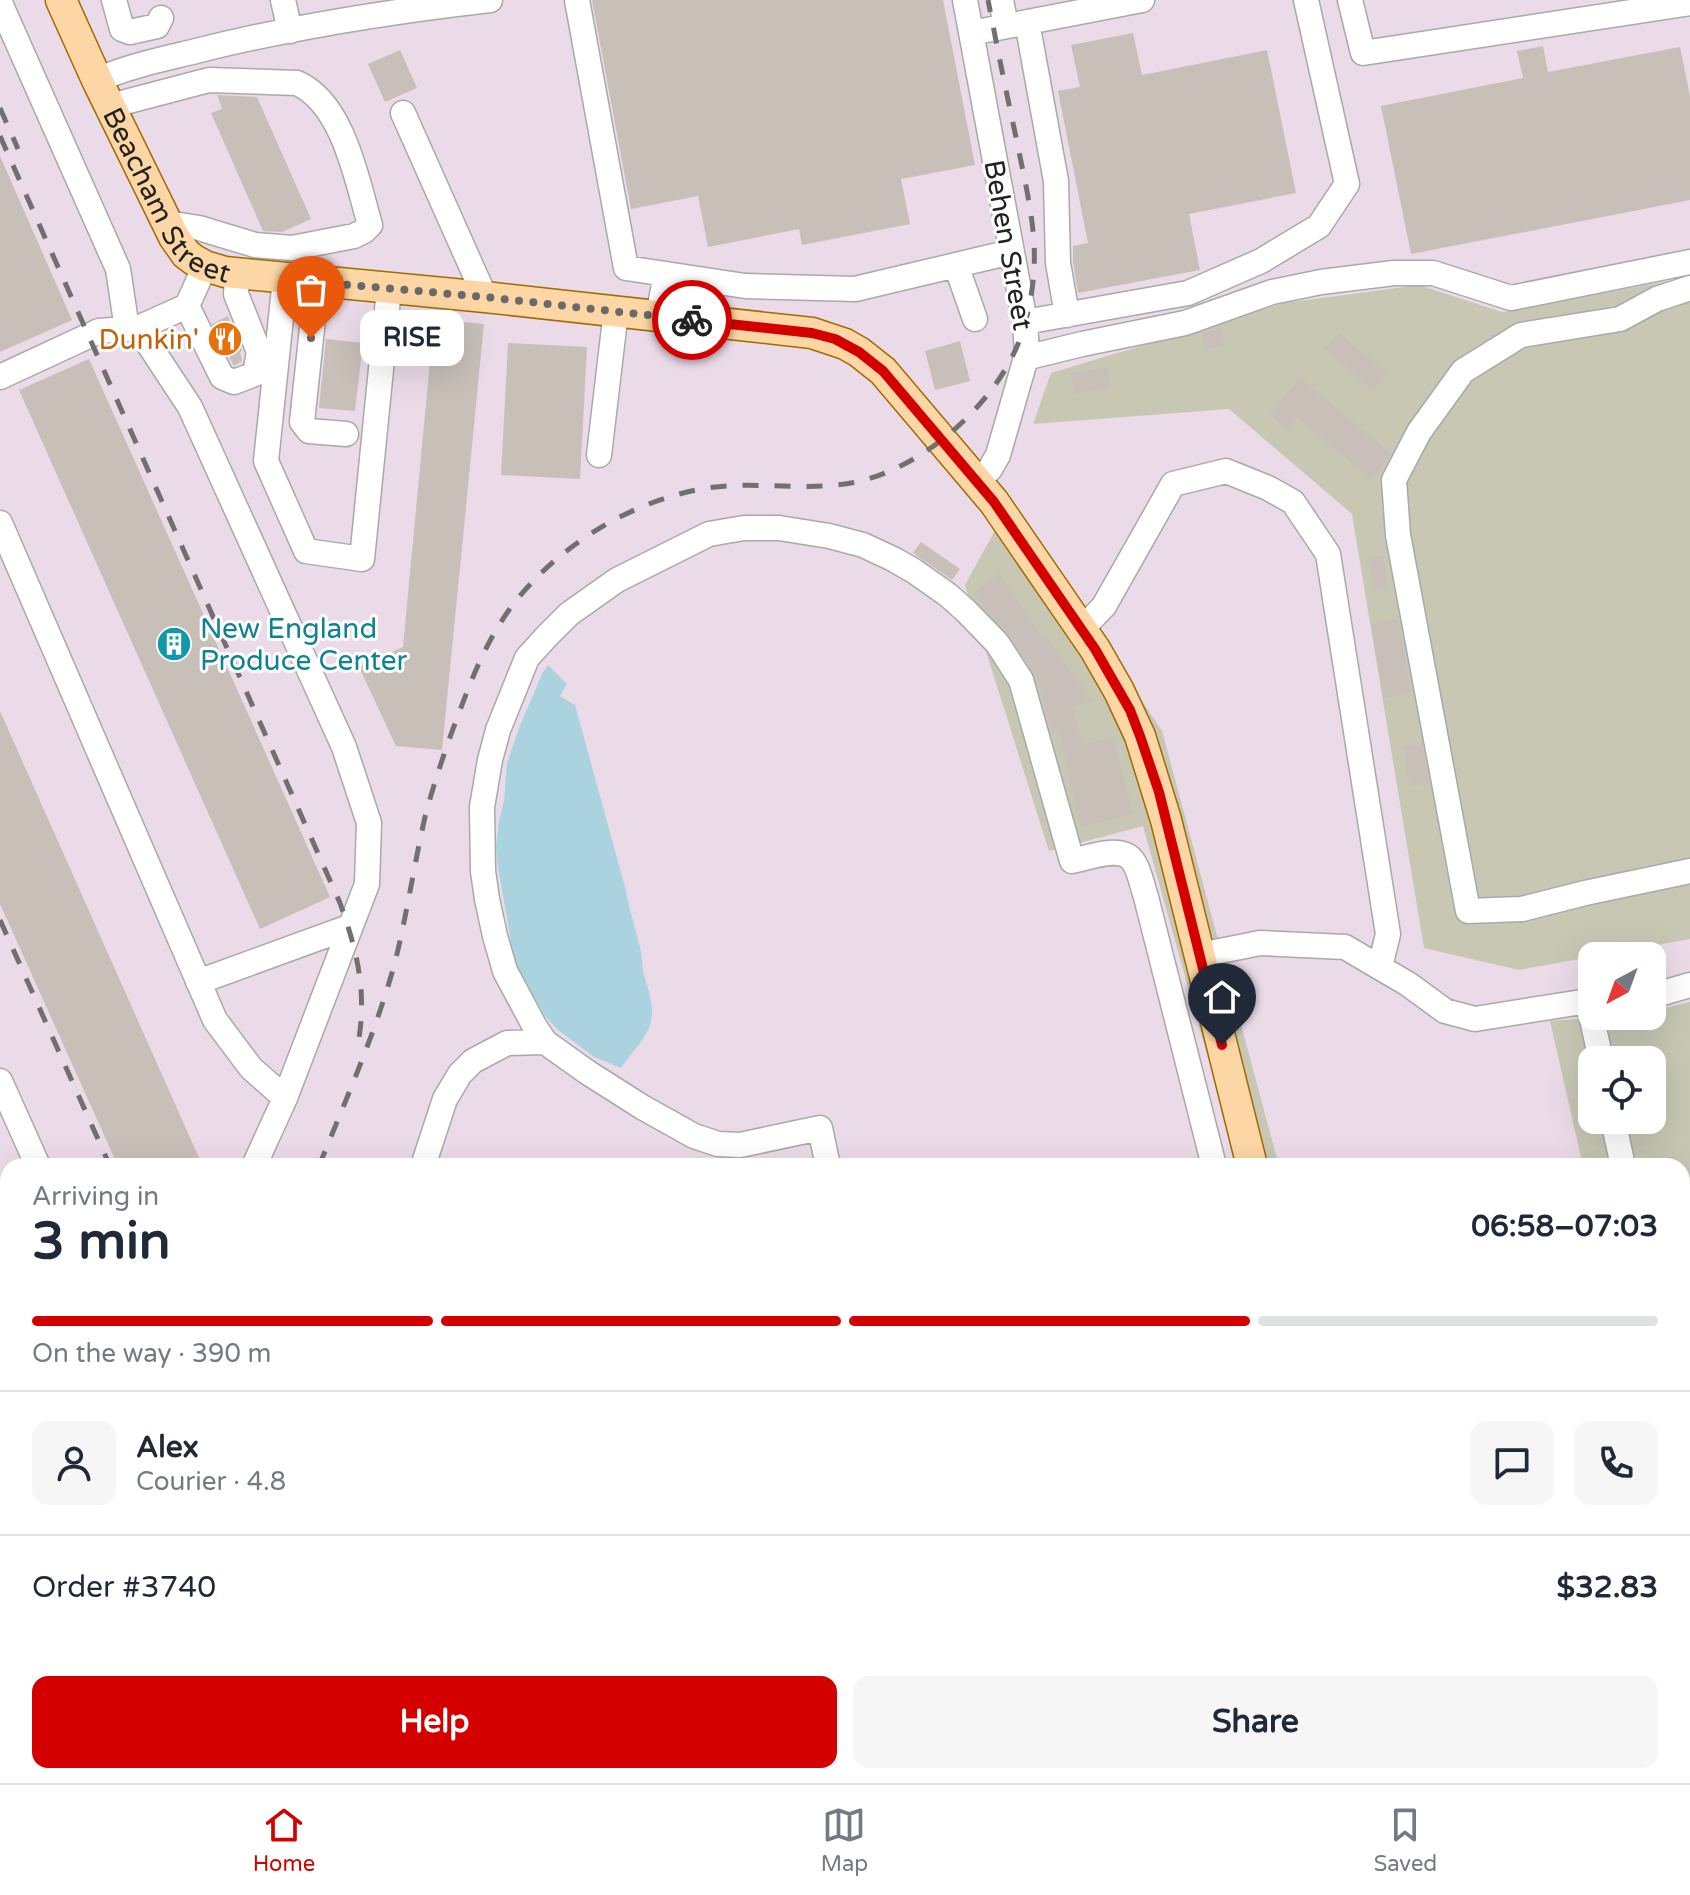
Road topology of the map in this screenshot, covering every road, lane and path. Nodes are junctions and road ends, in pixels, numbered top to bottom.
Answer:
1 (61, 0) edge
2 (114, 0) edge
3 (283, 0) edge
4 (490, 0) edge
5 (577, 0) edge
6 (965, 0) edge
7 (1001, 0) edge
8 (1142, 0) edge
9 (1306, 0) edge
10 (1350, 0) edge
11 (1116, 2) edge
12 (0, 3) edge
13 (1690, 3) edge
14 (161, 18) dead end
15 (1016, 24) junction
16 (290, 31) junction
17 (971, 33) junction
18 (104, 93) junction
19 (403, 113) dead end
20 (167, 223) junction
21 (1011, 252) junction
22 (1690, 262) edge
23 (956, 265) junction
24 (205, 266) junction
25 (237, 274) junction
26 (666, 274) junction
27 (285, 279) junction
28 (317, 282) junction
29 (1690, 288) edge
30 (389, 289) junction
31 (485, 297) junction
32 (187, 306) junction
33 (616, 311) junction
34 (1067, 315) junction
35 (658, 316) junction
36 (975, 319) dead end
37 (1025, 322) junction
38 (132, 329) junction
39 (1025, 358) junction
40 (0, 377) edge
41 (346, 434) dead end
42 (599, 455) dead end
43 (978, 481) junction
44 (0, 523) edge
45 (1081, 630) junction
46 (1690, 871) edge
47 (349, 927) junction
48 (1200, 955) junction
49 (1380, 967) junction
50 (198, 982) junction
51 (1690, 985) edge
52 (1666, 992) edge
53 (1578, 1003) edge
54 (545, 1042) junction
55 (0, 1081) edge
56 (285, 1098) junction
57 (1616, 1134) edge
58 (34, 1158) edge
59 (258, 1158) edge
60 (426, 1158) edge
61 (826, 1158) edge
62 (1212, 1158) edge
63 (1250, 1158) edge
64 (1621, 1158) edge

1 - 18 main road, Beacham Street
2 - 14 street
3 - 16 street
4 - 16 street
5 - 26 street
6 - 17 street, Behen Street
7 - 15 street
8 - 11 street
9 - 34 street
10 - 13 street
11 - 15 street
12 - 38 street
15 - 17 street
15 - 34 street
16 - 18 street
17 - 21 street, Behen Street
18 - 20 main road, Beacham Street
18 - 20 street
19 - 31 street
20 - 24 main road, Beacham Street
21 - 23 street
21 - 37 street, Behen Street
22 - 39 street
23 - 26 street
23 - 36 street
24 - 25 main road, Beacham Street
24 - 32 street
25 - 27 main road, Beacham Street
25 - 32 street
26 - 35 street
27 - 28 main road, Beacham Street
27 - 30 street
28 - 30 main road, Beacham Street
28 - 41 street
29 - 46 street
30 - 31 main road, Beacham Street
31 - 33 main road, Beacham Street
32 - 38 street
33 - 35 main road, Beacham Street
33 - 42 street
34 - 37 street
35 - 43 main road, Beacham Street
37 - 39 street, Behen Street
38 - 40 street
38 - 47 street
39 - 43 street, Behen Street
43 - 45 main road, Beacham Street
44 - 50 street
45 - 48 main road, Beacham Street
45 - 49 street
47 - 50 street
47 - 56 street
48 - 49 street
48 - 63 main road, Beacham Street
49 - 53 street
50 - 56 street
51 - 52 street
54 - 60 street
54 - 61 street
54 - 62 street
55 - 58 street
56 - 59 street
57 - 64 street

